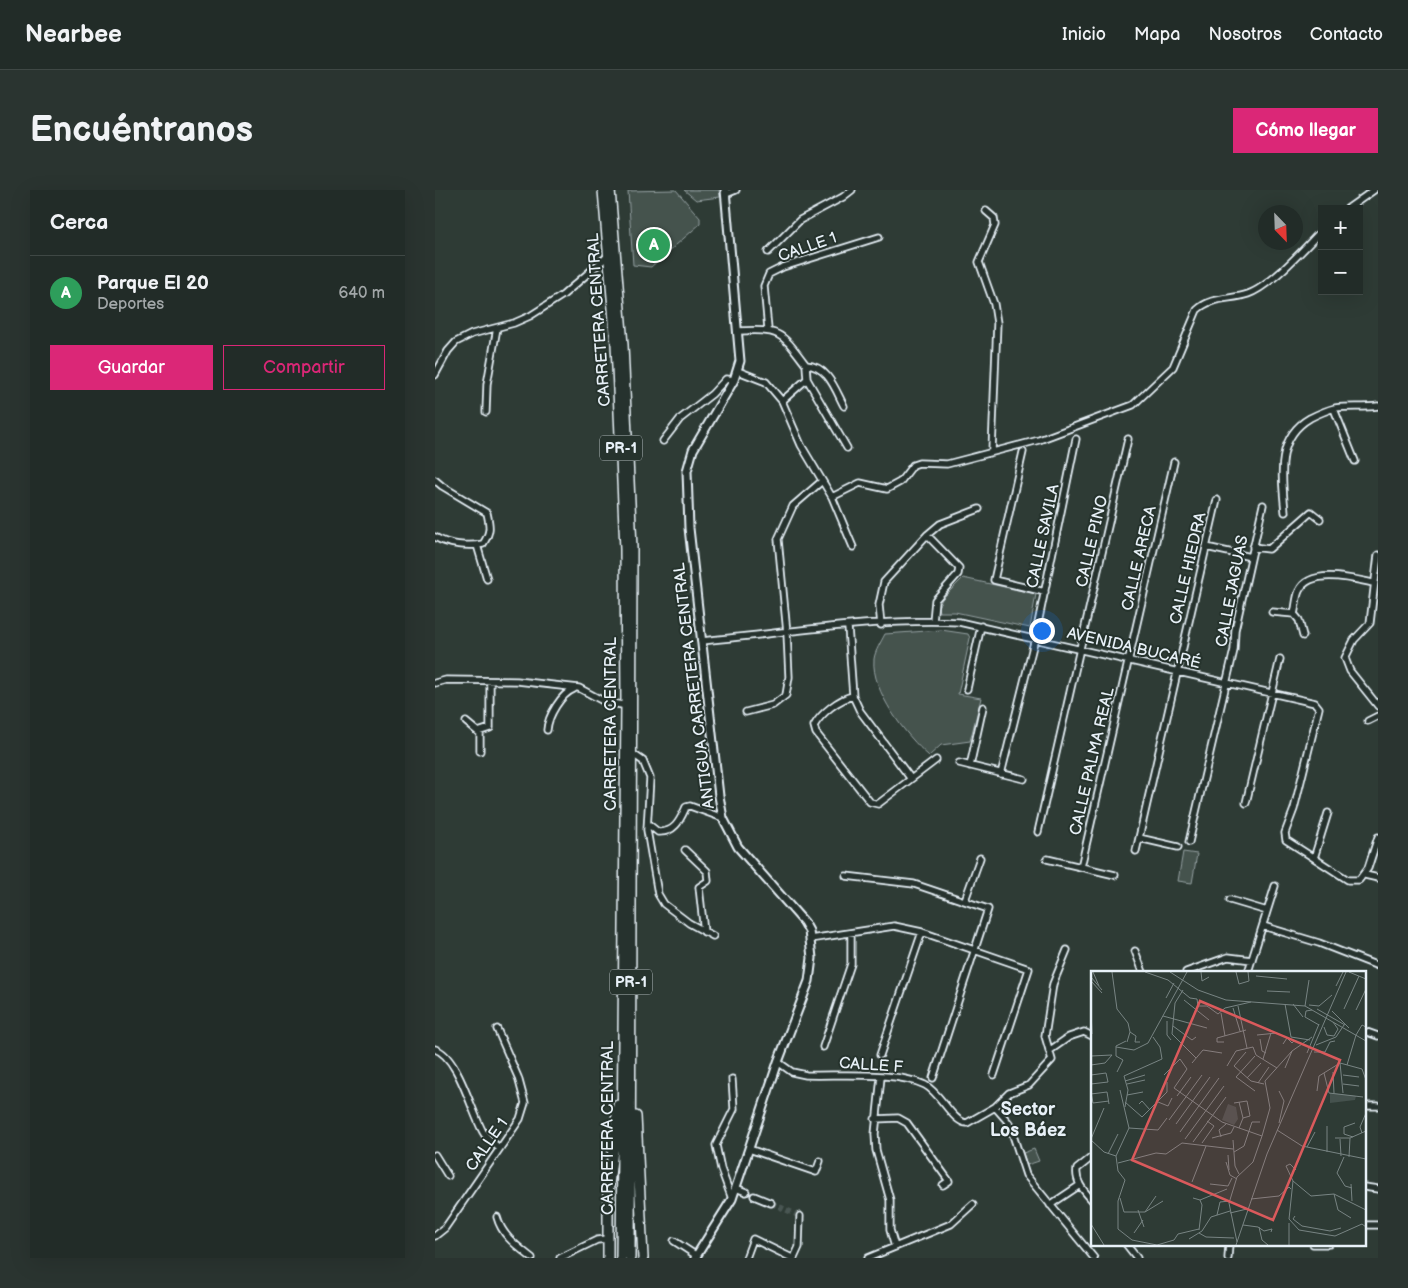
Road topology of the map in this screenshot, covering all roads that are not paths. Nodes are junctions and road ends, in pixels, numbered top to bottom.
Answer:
1 (603, 190) edge
2 (611, 190) edge
3 (736, 190) edge
4 (852, 190) edge
5 (1374, 190) edge
6 (726, 192) edge
7 (1353, 205) edge
8 (986, 211) dead end
9 (1318, 234) edge
10 (879, 237) dead end
11 (768, 252) dead end
12 (612, 254) junction
13 (497, 328) junction
14 (768, 330) junction
15 (739, 331) junction
16 (807, 365) junction
17 (738, 370) junction
18 (435, 375) edge
19 (807, 379) junction
20 (734, 380) junction
21 (782, 401) junction
22 (844, 406) dead end
23 (1378, 406) edge
24 (1334, 409) junction
25 (486, 412) dead end
26 (1076, 439) dead end
27 (1128, 439) dead end
28 (663, 441) dead end
29 (847, 448) dead end
30 (992, 450) junction
31 (1023, 452) dead end
32 (1355, 461) dead end
33 (1174, 462) dead end
34 (435, 480) edge
35 (822, 481) junction
36 (832, 497) junction
37 (1217, 500) dead end
38 (1263, 505) dead end
39 (979, 509) dead end
40 (1285, 512) dead end
41 (1320, 519) dead end
42 (927, 535) junction
43 (435, 538) edge
44 (477, 545) junction
45 (1206, 547) junction
46 (1253, 547) junction
47 (853, 548) dead end
48 (1378, 555) edge
49 (1251, 557) junction
50 (487, 579) dead end
51 (1373, 583) junction
52 (1045, 592) junction
53 (1272, 612) dead end
54 (1294, 614) junction
55 (933, 621) junction
56 (881, 624) junction
57 (981, 626) junction
58 (848, 627) junction
59 (787, 633) junction
60 (1303, 636) dead end
61 (1035, 638) junction
62 (701, 641) junction
63 (1080, 649) junction
64 (1280, 659) dead end
65 (1129, 660) junction
66 (1177, 672) junction
67 (490, 681) junction
68 (435, 683) edge
69 (1227, 683) junction
70 (576, 688) junction
71 (967, 689) dead end
72 (1273, 694) junction
73 (853, 696) junction
74 (629, 706) junction
75 (1378, 706) edge
76 (983, 707) dead end
77 (746, 712) dead end
78 (1378, 716) edge
79 (1368, 721) dead end
80 (467, 722) dead end
81 (547, 730) dead end
82 (481, 732) junction
83 (480, 751) dead end
84 (633, 754) junction
85 (936, 760) dead end
86 (959, 764) dead end
87 (970, 766) junction
88 (1001, 774) junction
89 (911, 779) junction
90 (1024, 779) dead end
91 (1246, 803) dead end
92 (1328, 813) dead end
93 (723, 818) junction
94 (648, 824) junction
95 (1038, 832) dead end
96 (1378, 837) edge
97 (1139, 838) junction
98 (1189, 842) dead end
99 (1178, 847) dead end
100 (685, 850) dead end
101 (1137, 851) dead end
102 (980, 858) dead end
103 (1314, 858) junction
104 (1047, 859) dead end
105 (1081, 867) junction
106 (1115, 875) dead end
107 (846, 876) dead end
108 (1364, 876) junction
109 (1378, 878) edge
110 (1275, 886) dead end
111 (965, 900) junction
112 (1230, 900) dead end
113 (1267, 911) junction
114 (1263, 926) junction
115 (704, 932) junction
116 (922, 932) junction
117 (851, 933) junction
118 (713, 936) dead end
119 (810, 940) junction
120 (976, 950) junction
121 (1067, 950) dead end
122 (1135, 951) dead end
123 (1252, 960) junction
124 (1378, 966) edge
125 (1143, 971) edge
126 (1189, 971) edge
127 (1248, 971) edge
128 (497, 1028) dead end
129 (1366, 1032) edge
130 (1091, 1036) edge
131 (1378, 1036) edge
132 (823, 1047) dead end
133 (435, 1049) edge
134 (1049, 1051) junction
135 (880, 1055) dead end
136 (778, 1062) junction
137 (994, 1075) dead end
138 (881, 1077) junction
139 (933, 1078) dead end
140 (732, 1079) dead end
141 (631, 1080) junction
142 (622, 1086) junction
143 (995, 1107) junction
144 (875, 1119) junction
145 (499, 1148) junction
146 (749, 1149) junction
147 (435, 1155) edge
148 (1091, 1158) edge
149 (820, 1161) dead end
150 (448, 1176) dead end
151 (943, 1185) dead end
152 (1080, 1185) junction
153 (736, 1188) junction
154 (746, 1192) dead end
155 (754, 1196) dead end
156 (732, 1199) junction
157 (1091, 1199) edge
158 (771, 1203) tunnel mouth
159 (973, 1204) dead end
160 (1050, 1205) junction
161 (497, 1216) dead end
162 (800, 1216) dead end
163 (435, 1236) edge
164 (608, 1239) junction
165 (674, 1241) dead end
166 (895, 1246) junction
167 (1128, 1246) edge
168 (696, 1257) edge
169 (532, 1258) edge
170 (560, 1258) edge
171 (608, 1258) edge
172 (621, 1258) edge
173 (630, 1258) edge
174 (643, 1258) edge
175 (746, 1258) edge
176 (793, 1258) edge
177 (868, 1258) edge
178 (1094, 1258) edge
179 (1137, 1258) edge

1 - 12 highway, CARRETERA CENTRAL / PR-1
2 - 12 highway, CARRETERA CENTRAL / PR-1
3 - 6 street
4 - 11 street
5 - 7 street
6 - 15 street, ANTIGUA CARRETERA CENTRAL
8 - 30 street
9 - 30 street
10 - 14 street, CALLE 1
12 - 13 street
12 - 74 highway, CARRETERA CENTRAL / PR-1
13 - 18 street
13 - 25 street
14 - 15 street
14 - 16 street
15 - 17 street, ANTIGUA CARRETERA CENTRAL
16 - 19 street
16 - 22 street
17 - 20 street, ANTIGUA CARRETERA CENTRAL
17 - 21 street
19 - 21 street
19 - 29 street
20 - 28 street
20 - 62 street, ANTIGUA CARRETERA CENTRAL
21 - 35 street
23 - 24 street
24 - 32 street
24 - 40 street
26 - 52 street, CALLE SAVILA
27 - 63 street, CALLE PINO
30 - 36 street
31 - 52 street
33 - 65 street, CALLE ARECA
34 - 44 street
35 - 36 street
35 - 59 street
36 - 47 street
37 - 45 street, CALLE HIEDRA
38 - 46 street, CALLE JAGUAS
39 - 42 street
41 - 46 street
42 - 55 street
42 - 56 street
43 - 44 street
44 - 50 street
45 - 49 street
45 - 66 street, CALLE HIEDRA
46 - 49 street, CALLE JAGUAS
48 - 51 street
49 - 69 street, CALLE JAGUAS
51 - 54 street
51 - 75 street
52 - 61 street, CALLE SAVILA
53 - 54 street
54 - 60 street
55 - 56 street, AVENIDA BUCARÉ
55 - 57 street, AVENIDA BUCARÉ
56 - 58 street, AVENIDA BUCARÉ
57 - 61 street, AVENIDA BUCARÉ
57 - 71 street
58 - 59 street, AVENIDA BUCARÉ
58 - 73 street
59 - 62 street, AVENIDA BUCARÉ
59 - 77 street
61 - 63 street, AVENIDA BUCARÉ
61 - 88 street, CALLE SAVILA
62 - 93 street, ANTIGUA CARRETERA CENTRAL
63 - 65 street, AVENIDA BUCARÉ
63 - 95 street, CALLE PINO
64 - 72 street
65 - 66 street, AVENIDA BUCARÉ
65 - 105 street, CALLE PALMA REAL
66 - 69 street, AVENIDA BUCARÉ
66 - 97 street, CALLE HIEDRA
67 - 68 street
67 - 70 street
67 - 82 street
69 - 72 street, AVENIDA BUCARÉ
69 - 98 street, CALLE JAGUAS
70 - 74 street
70 - 81 street
72 - 91 street
72 - 103 street, AVENIDA BUCARÉ
73 - 89 street
73 - 89 street
74 - 84 highway, CARRETERA CENTRAL / PR-1
74 - 142 highway, CARRETERA CENTRAL / PR-1
76 - 87 street
78 - 79 street
80 - 82 street
82 - 83 street
84 - 94 street
84 - 141 highway, CARRETERA CENTRAL / PR-1
85 - 89 street
86 - 87 street
87 - 88 street
88 - 90 street
92 - 103 street
93 - 94 street
93 - 119 street, ANTIGUA CARRETERA CENTRAL
94 - 115 street
96 - 108 street
97 - 99 street
97 - 101 street, CALLE HIEDRA
100 - 115 street
102 - 111 street
103 - 108 street
104 - 105 street
105 - 106 street
107 - 111 street
108 - 109 street
110 - 113 street
111 - 120 street
112 - 113 street
113 - 114 street
114 - 123 street
114 - 124 street
115 - 118 street
116 - 117 street
116 - 120 street
116 - 135 street
117 - 119 street
117 - 132 street
119 - 136 street, ANTIGUA CARRETERA CENTRAL
120 - 137 street
120 - 139 street
121 - 134 street, CALLE F
122 - 125 street
123 - 126 street
123 - 127 street
128 - 145 street, CALLE 1
129 - 131 street
130 - 134 street
133 - 145 street
134 - 143 street, CALLE F
136 - 138 street, CALLE F
136 - 146 street, ANTIGUA CARRETERA CENTRAL
138 - 143 street, CALLE F
138 - 144 street
140 - 156 street
141 - 173 highway, CARRETERA CENTRAL / PR-1
141 - 174 highway
142 - 164 highway
142 - 172 highway, CARRETERA CENTRAL / PR-1
143 - 160 street
144 - 151 street
144 - 166 street
145 - 163 street, CALLE 1
146 - 149 street
146 - 153 street, ANTIGUA CARRETERA CENTRAL
147 - 150 street
148 - 152 street
152 - 157 street
152 - 160 street
153 - 154 street
153 - 156 street, ANTIGUA CARRETERA CENTRAL
155 - 158 street
156 - 168 street, ANTIGUA CARRETERA CENTRAL
159 - 166 street
160 - 178 street
161 - 169 street
162 - 176 street
164 - 170 street
164 - 171 highway
165 - 168 street
166 - 177 street
167 - 179 street
175 - 176 street

